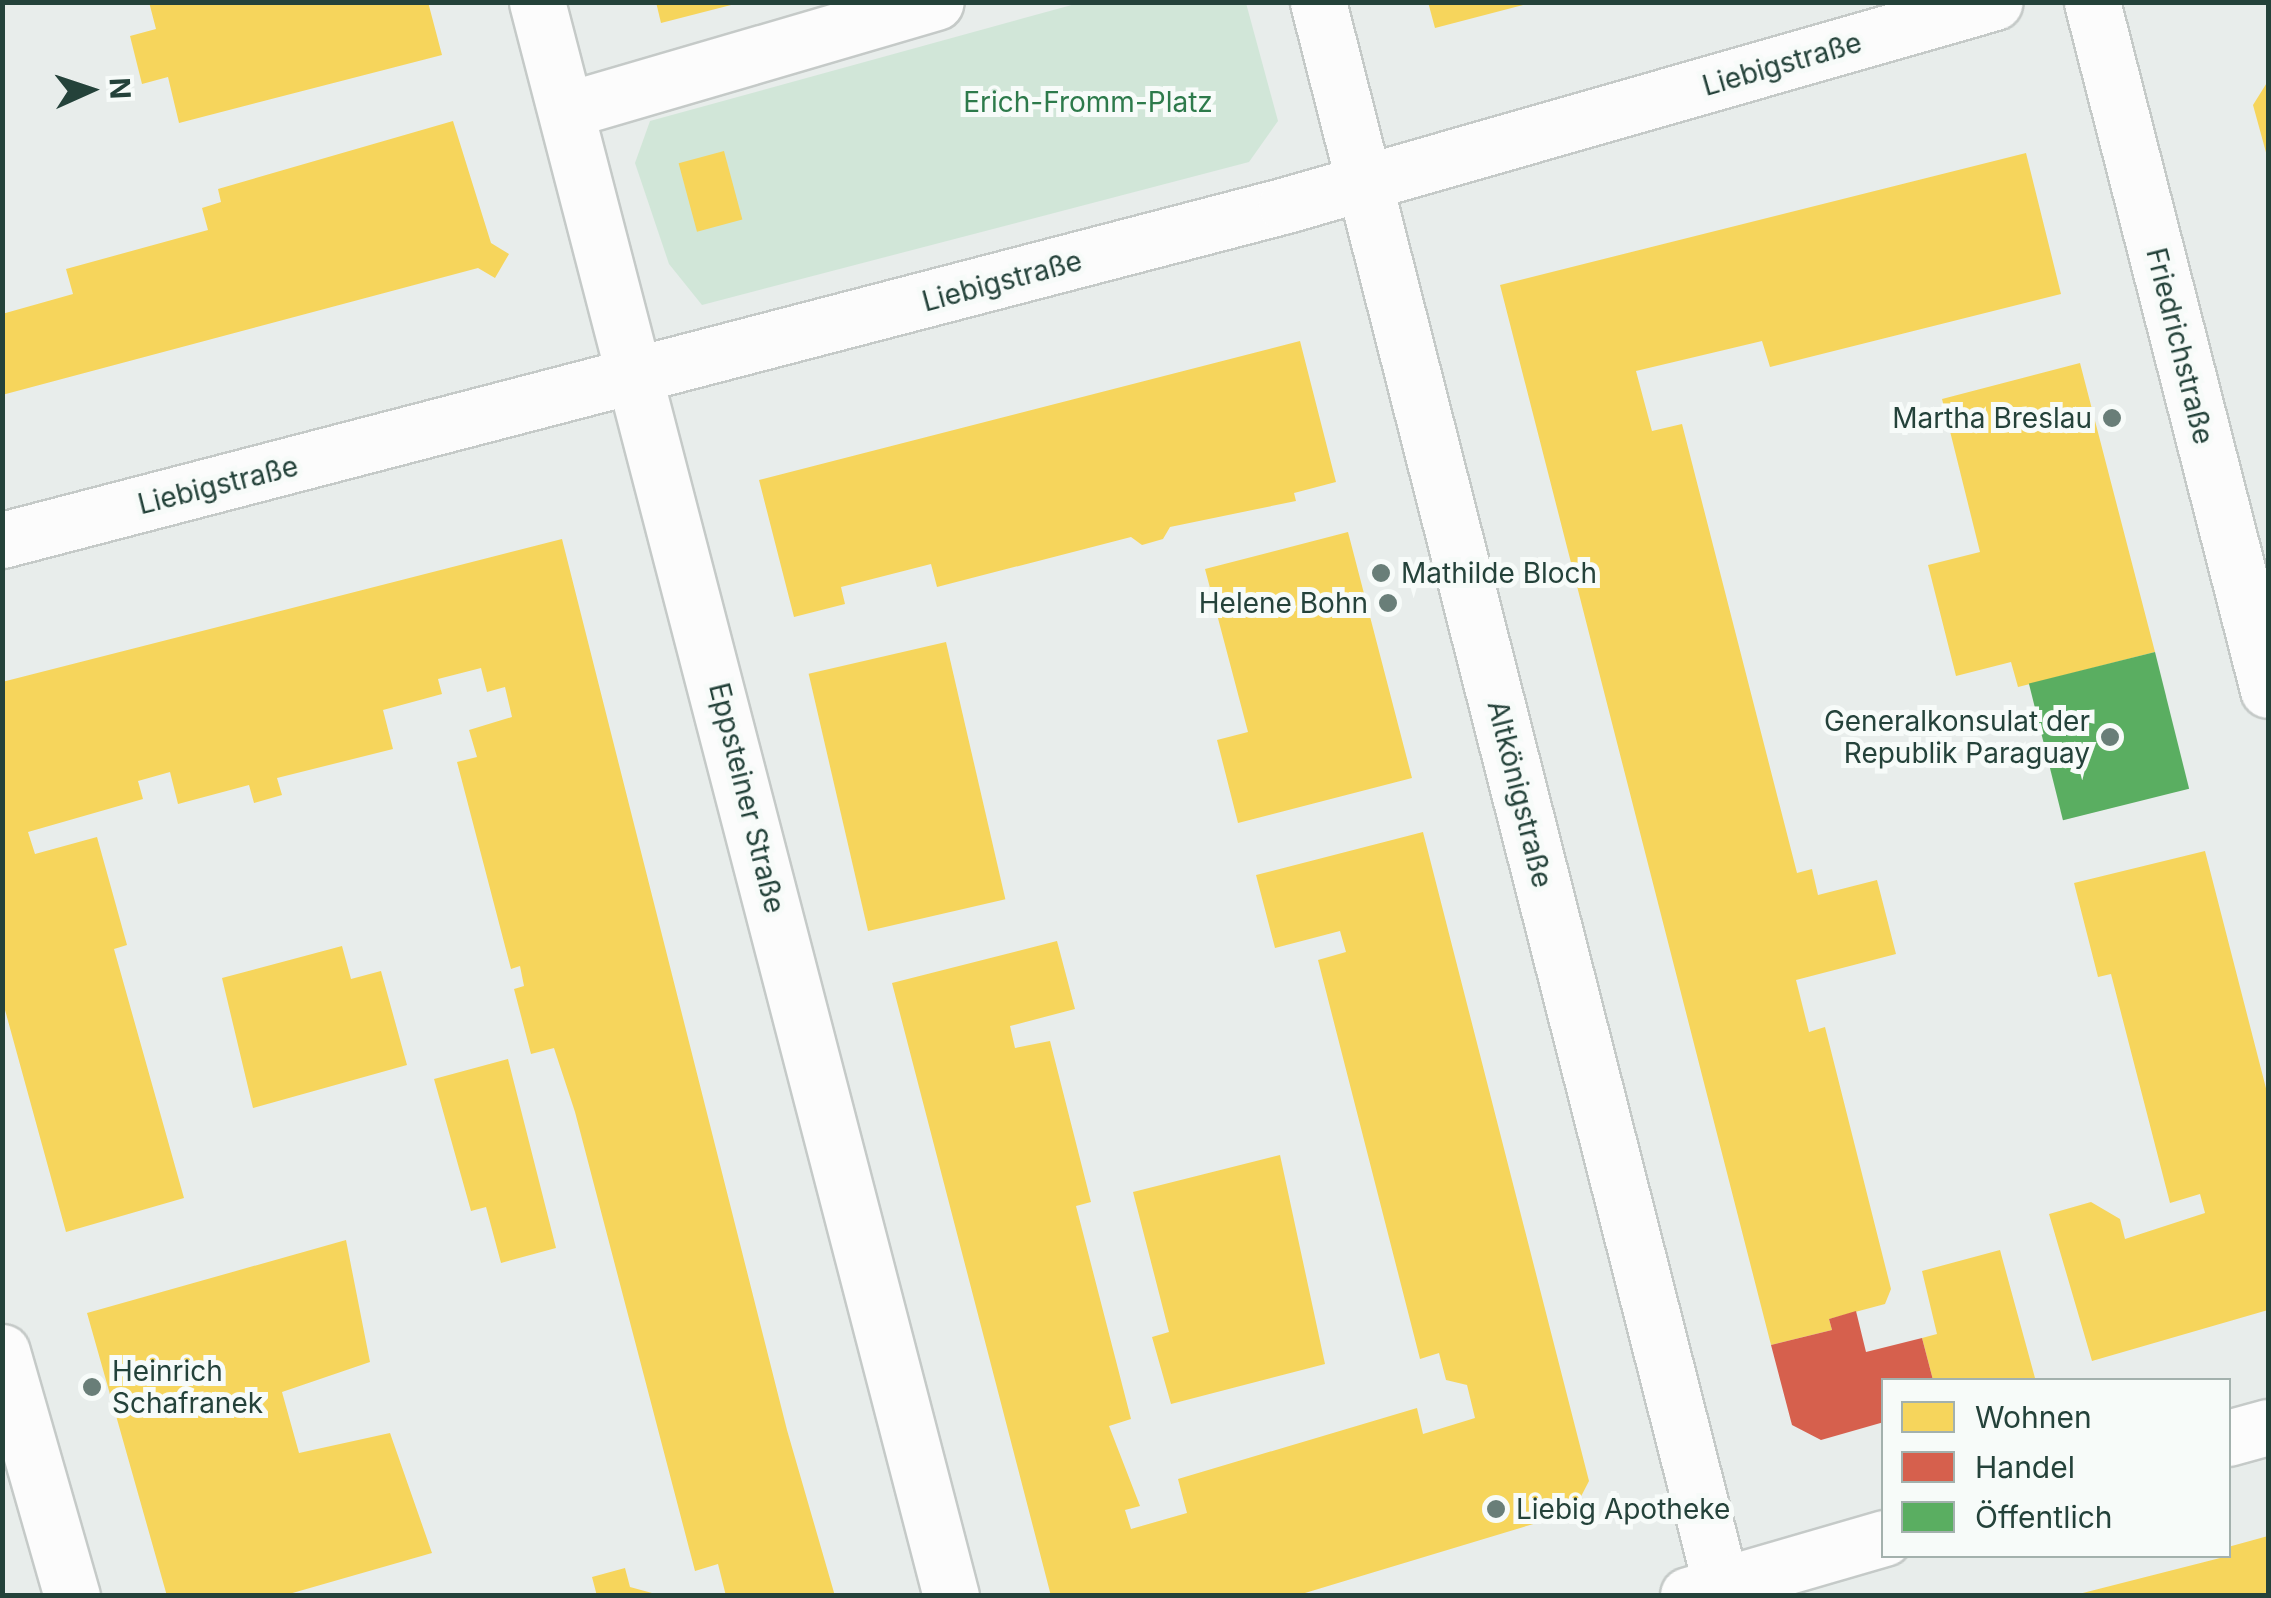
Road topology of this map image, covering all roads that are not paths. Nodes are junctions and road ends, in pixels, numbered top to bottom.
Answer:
1 (538, 2) edge
2 (936, 2) edge
3 (1318, 2) edge
4 (1995, 2) edge
5 (2092, 2) edge
6 (567, 110) junction
7 (1364, 184) junction
8 (640, 379) junction
9 (2, 540) edge
10 (2268, 690) edge
11 (2, 1352) edge
12 (2268, 1427) edge
13 (2231, 1437) edge
14 (1881, 1539) edge
15 (1703, 1590) edge
16 (72, 1596) edge
17 (950, 1596) edge

1 - 6 street, Eppsteiner Straße
2 - 6 street
3 - 7 street, Altkönigstraße
4 - 7 street, Liebigstraße
5 - 10 street, Friedrichstraße
6 - 8 street, Eppsteiner Straße
7 - 8 street, Liebigstraße
7 - 15 street, Altkönigstraße
8 - 9 street, Liebigstraße
8 - 17 street, Eppsteiner Straße
11 - 16 street
12 - 13 street
14 - 15 street

